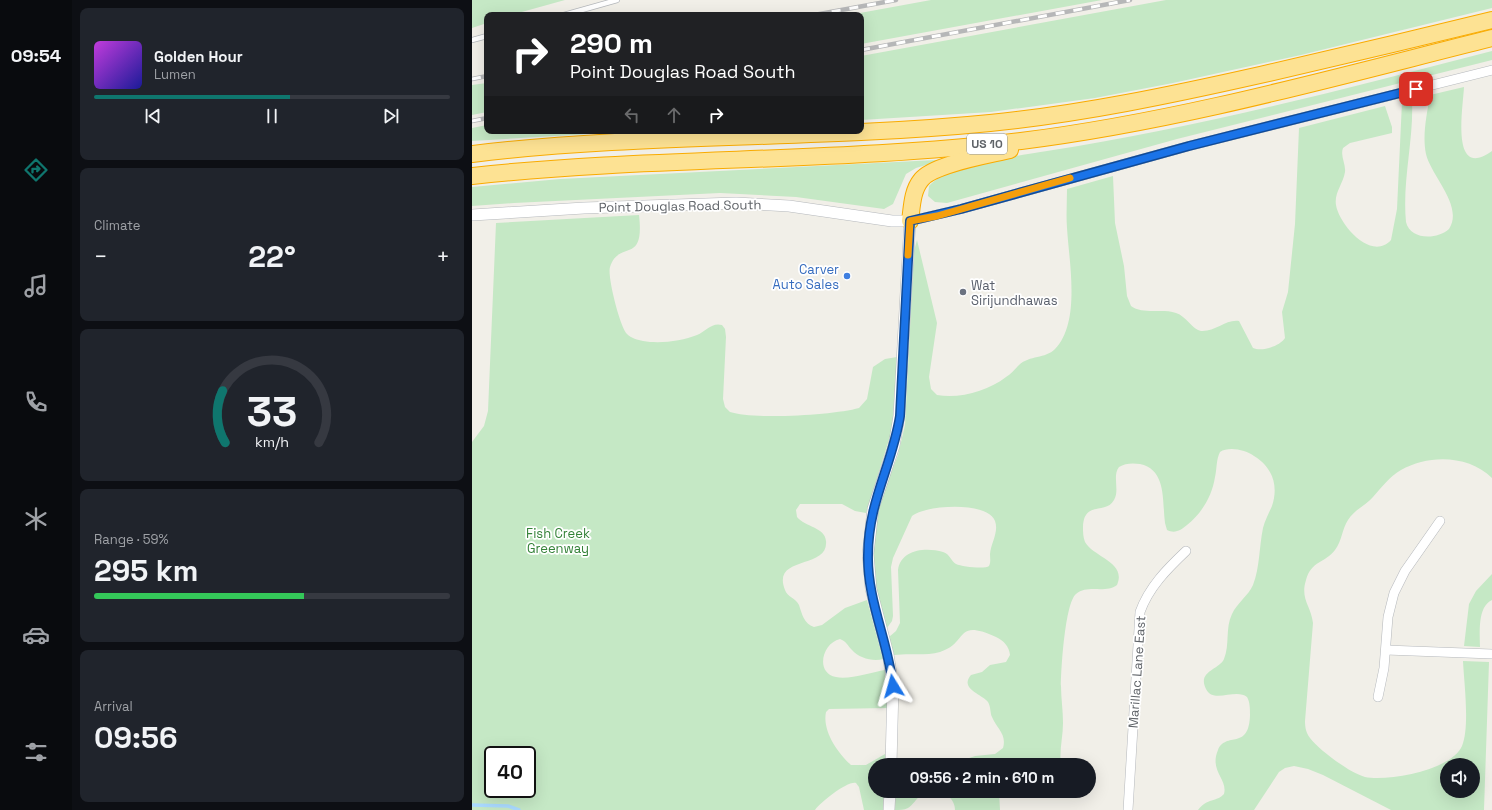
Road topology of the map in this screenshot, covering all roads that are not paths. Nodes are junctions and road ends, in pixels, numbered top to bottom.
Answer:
1 (617, 0) edge
2 (575, 12) edge
3 (1492, 20) edge
4 (484, 37) edge
5 (1492, 38) edge
6 (472, 40) edge
7 (1492, 70) edge
8 (1110, 128) junction
9 (864, 131) edge
10 (808, 134) edge
11 (472, 154) edge
12 (472, 176) edge
13 (472, 215) edge
14 (910, 221) junction
15 (1440, 521) dead end
16 (1186, 551) dead end
17 (1386, 650) junction
18 (1492, 654) edge
19 (1378, 697) dead end
20 (891, 758) edge
21 (890, 798) edge
22 (889, 810) edge
23 (1128, 810) edge

1 - 2 lane
3 - 9 highway, US 10
4 - 6 lane
5 - 8 highway, US 10
7 - 14 street, Point Douglas Road South
8 - 12 highway, US 10
8 - 14 highway
10 - 11 highway, US 10
13 - 14 street, Point Douglas Road South
14 - 20 street
15 - 17 street
16 - 23 street, Marillac Lane East
17 - 18 street
17 - 19 street
21 - 22 street

